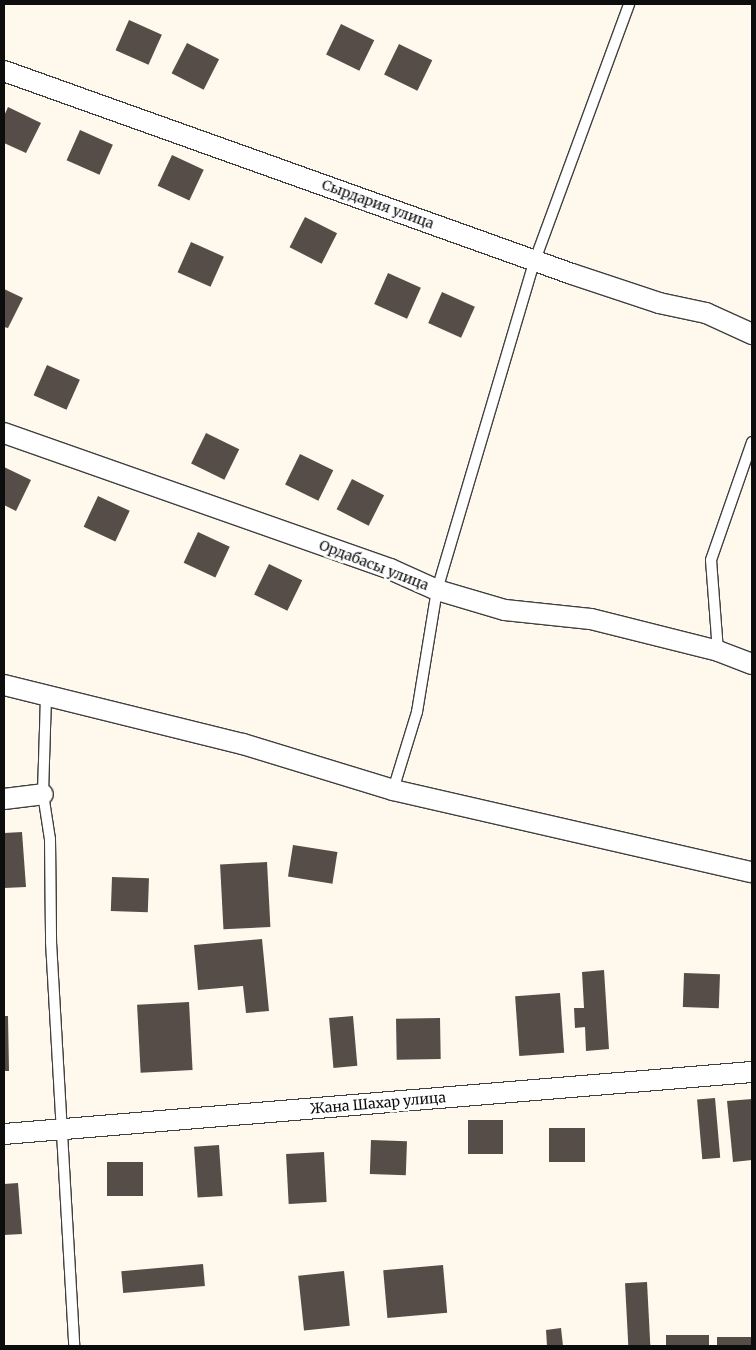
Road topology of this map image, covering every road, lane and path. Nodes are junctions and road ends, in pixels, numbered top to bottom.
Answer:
1 (630, 4) edge
2 (4, 71) edge
3 (535, 260) junction
4 (752, 334) edge
5 (4, 433) edge
6 (752, 442) edge
7 (437, 590) junction
8 (718, 651) junction
9 (752, 664) edge
10 (4, 685) edge
11 (46, 696) junction
12 (393, 790) junction
13 (43, 794) junction
14 (4, 799) edge
15 (752, 872) edge
16 (752, 1072) edge
17 (62, 1130) junction
18 (4, 1134) edge
19 (74, 1346) edge

1 - 3 lane
2 - 3 street, Сырдария улица
3 - 4 street, Сырдария улица
3 - 7 lane
5 - 7 street, Ордабасы улица
6 - 8 lane
7 - 8 street, Ордабасы улица
7 - 12 lane
8 - 9 street, Ордабасы улица
10 - 11 street
11 - 12 street
11 - 13 lane
12 - 15 street
13 - 14 street
13 - 17 lane
16 - 17 street, Жана Шахар улица
17 - 18 street, Жана Шахар улица
17 - 19 lane

